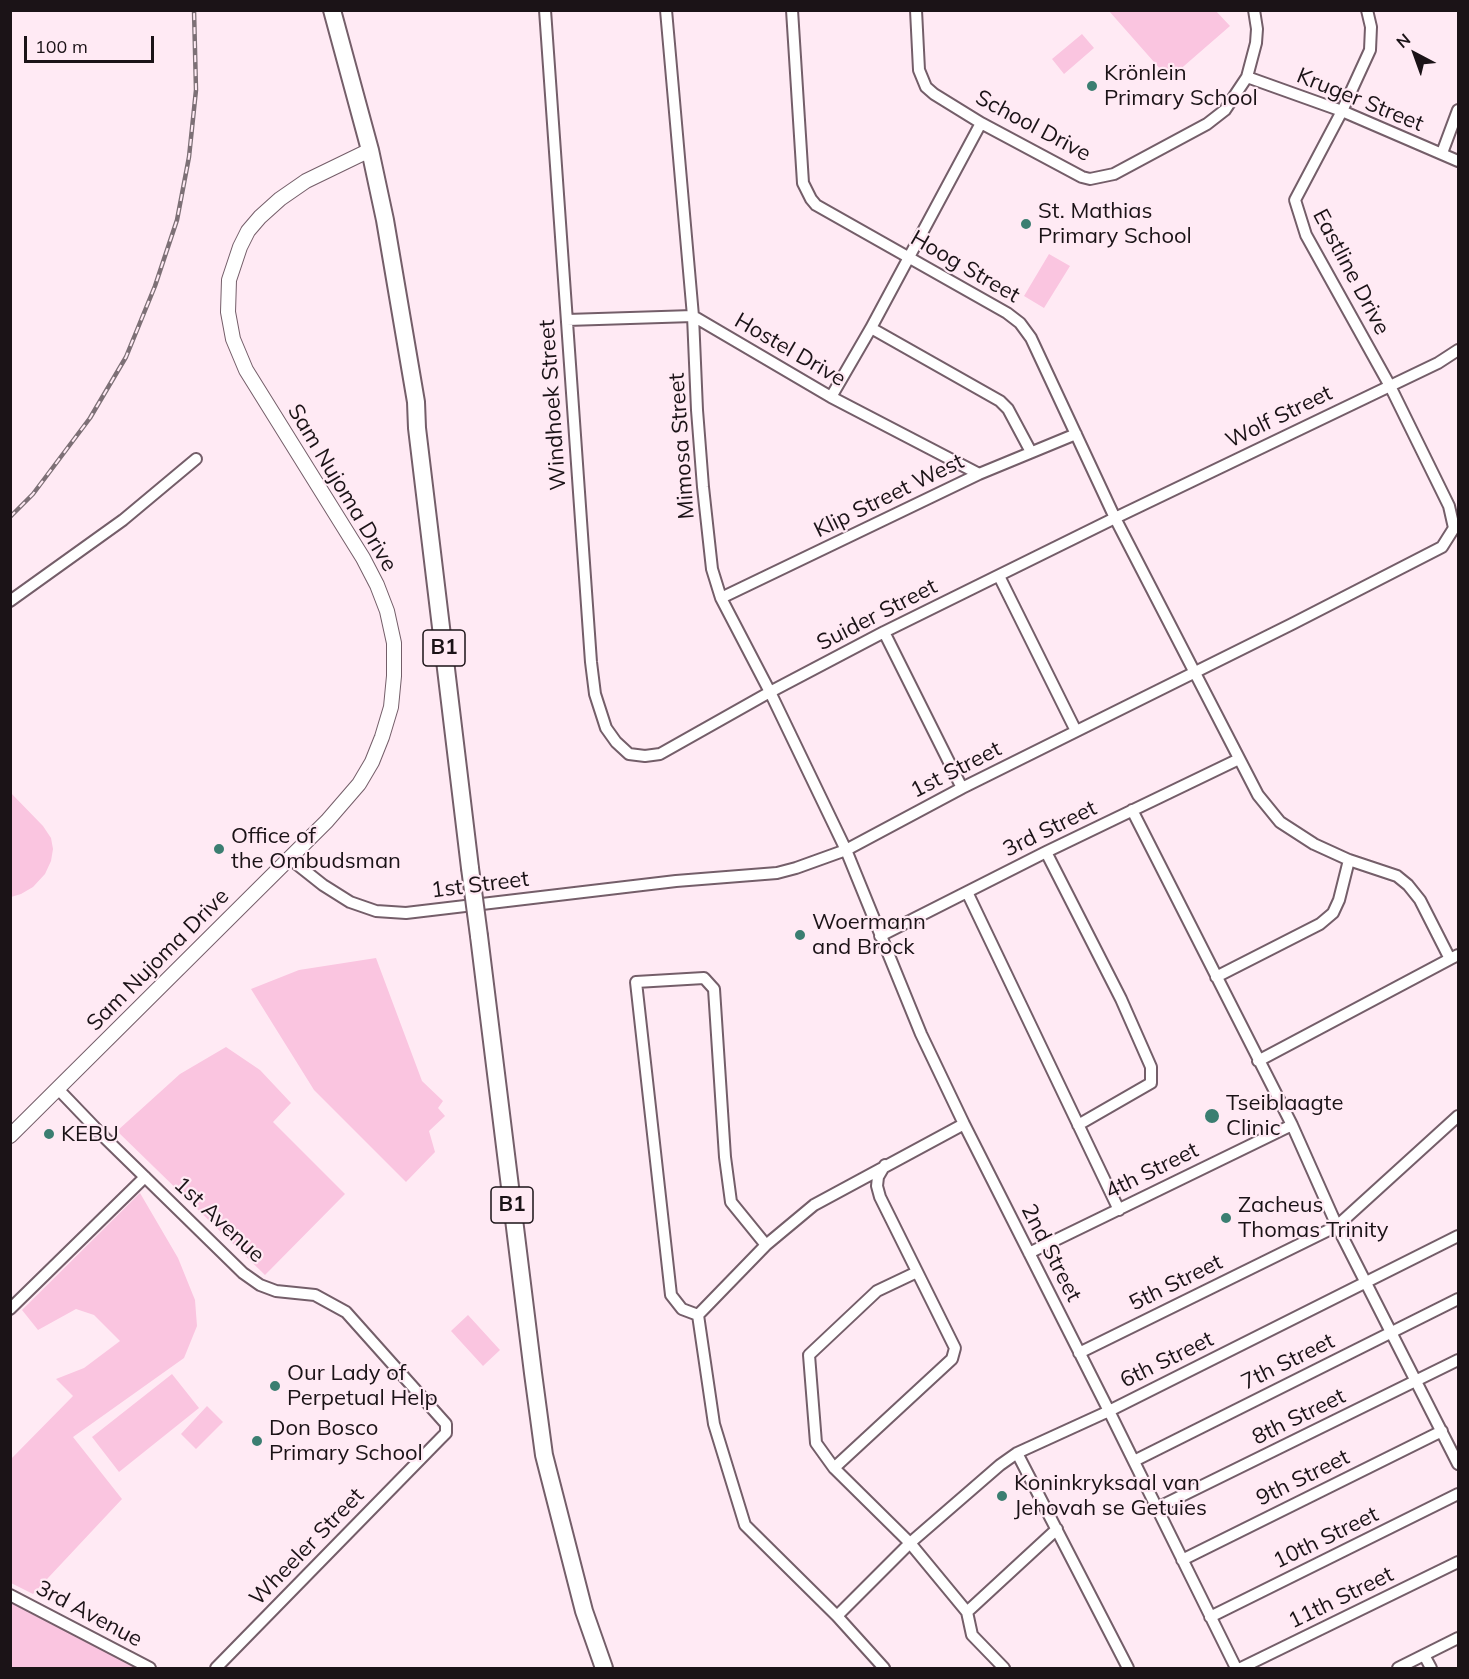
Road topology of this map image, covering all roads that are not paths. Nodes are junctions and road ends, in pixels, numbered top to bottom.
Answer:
1 (324, 10) edge
2 (332, 10) edge
3 (545, 10) edge
4 (666, 10) edge
5 (792, 10) edge
6 (916, 10) edge
7 (1254, 10) edge
8 (1367, 10) edge
9 (1247, 77) junction
10 (1458, 110) edge
11 (1342, 111) junction
12 (981, 123) junction
13 (366, 151) junction
14 (1442, 153) junction
15 (1458, 160) edge
16 (909, 257) junction
17 (693, 316) junction
18 (567, 320) junction
19 (871, 328) junction
20 (1458, 350) edge
21 (1390, 386) junction
22 (831, 397) junction
23 (1076, 434) junction
24 (1031, 452) junction
25 (196, 459) dead end
26 (980, 474) junction
27 (1115, 518) junction
28 (999, 576) junction
29 (721, 598) junction
30 (10, 601) edge
31 (884, 632) junction
32 (1194, 672) junction
33 (770, 692) junction
34 (1076, 731) junction
35 (660, 754) joint
36 (1239, 759) junction
37 (962, 788) junction
38 (1132, 810) junction
39 (846, 850) junction
40 (1046, 852) junction
41 (289, 858) junction
42 (1348, 860) junction
43 (967, 892) junction
44 (880, 936) junction
45 (1454, 957) edge
46 (1216, 977) junction
47 (1258, 1061) junction
48 (58, 1089) junction
49 (1458, 1116) edge
50 (964, 1124) junction
51 (1078, 1125) junction
52 (1292, 1125) junction
53 (10, 1136) edge
54 (885, 1165) junction
55 (145, 1177) junction
56 (1119, 1210) junction
57 (1337, 1226) junction
58 (1458, 1236) edge
59 (766, 1245) junction
60 (1029, 1253) junction
61 (917, 1272) junction
62 (1367, 1283) junction
63 (1458, 1299) edge
64 (10, 1309) edge
65 (698, 1316) junction
66 (1392, 1332) junction
67 (1079, 1353) junction
68 (1458, 1360) edge
69 (1417, 1381) junction
70 (1109, 1411) junction
71 (446, 1424) joint
72 (1442, 1431) junction
73 (1017, 1453) junction
74 (1134, 1461) junction
75 (1458, 1464) edge
76 (834, 1468) junction
77 (1458, 1494) edge
78 (1157, 1508) junction
79 (1057, 1529) junction
80 (910, 1543) junction
81 (1182, 1560) junction
82 (1458, 1562) edge
83 (10, 1595) edge
84 (967, 1612) junction
85 (837, 1616) junction
86 (1210, 1617) junction
87 (1458, 1638) edge
88 (1424, 1655) junction
89 (150, 1668) edge
90 (216, 1668) edge
91 (604, 1668) edge
92 (884, 1668) edge
93 (1004, 1668) edge
94 (1128, 1668) edge
95 (1236, 1668) edge
96 (1241, 1668) edge
97 (1398, 1668) edge
98 (1431, 1668) edge

1 - 13 highway, B1
2 - 13 highway, B1
3 - 18 street, Windhoek Street
4 - 17 street, Mimosa Street
5 - 16 street, Hoog Street
6 - 12 street, School Drive
7 - 9 street, School Drive
8 - 11 street, Eastline Drive
9 - 11 street, Kruger Street
9 - 12 street, School Drive
10 - 14 street
11 - 14 street, Kruger Street
11 - 21 street, Eastline Drive
12 - 16 street
13 - 41 main road, Sam Nujoma Drive
13 - 91 highway, B1, bridge
14 - 15 street, Kruger Street
16 - 19 street
16 - 23 street, Hoog Street
17 - 18 street
17 - 22 street, Hostel Drive
17 - 29 street, Mimosa Street
18 - 35 street, Windhoek Street
19 - 22 street
19 - 24 street
20 - 21 street, Wolf Street
21 - 27 street, Wolf Street
21 - 32 street, 1st Street
22 - 26 street, Hostel Drive
23 - 24 street, Klip Street West
23 - 27 street, Hoog Street
24 - 26 street, Klip Street West
25 - 30 street
26 - 29 street, Klip Street West
27 - 28 street, Suider Street
27 - 32 street, Hoog Street
28 - 31 street, Suider Street
28 - 34 street
29 - 33 street, Mimosa Street
31 - 33 street, Suider Street
31 - 37 street
32 - 34 street, 1st Street
32 - 36 street, Hoog Street
33 - 35 street, Suider Street
33 - 39 street, Mimosa Street
34 - 37 street, 1st Street
36 - 38 street, 3rd Street
36 - 42 street, Hoog Street
37 - 39 street, 1st Street
38 - 40 street, 3rd Street
38 - 46 street
39 - 41 street, 1st Street
39 - 44 street, 2nd Street
40 - 43 street, 3rd Street
40 - 51 street
41 - 48 main road, Sam Nujoma Drive
42 - 45 street, Hoog Street
42 - 46 street
43 - 44 street, 3rd Street
43 - 51 street
44 - 50 street, 2nd Street
45 - 47 street
46 - 47 street
47 - 52 street
48 - 53 main road, Sam Nujoma Drive
48 - 55 street, 1st Avenue
49 - 57 street, 5th Street
50 - 54 street
50 - 60 street, 2nd Street
51 - 56 street
52 - 56 street, 4th Street
52 - 57 street
54 - 59 street
54 - 61 street
55 - 64 street
55 - 71 street, 1st Avenue
56 - 60 street, 4th Street
57 - 62 street
57 - 67 street, 5th Street
58 - 62 street, 6th Street
59 - 65 street
59 - 65 street
60 - 67 street, 2nd Street
61 - 76 street
61 - 76 street
62 - 66 street
62 - 70 street, 6th Street
63 - 66 street, 7th Street
65 - 85 street
66 - 69 street
66 - 74 street, 7th Street
67 - 70 street, 2nd Street
68 - 69 street, 8th Street
69 - 72 street
69 - 78 street, 8th Street
70 - 73 street, 6th Street
70 - 74 street, 2nd Street
71 - 90 street, Wheeler Street
72 - 75 street
72 - 81 street, 9th Street
73 - 79 street
73 - 80 street, 6th Street
74 - 78 street, 2nd Street
76 - 80 street
77 - 86 street, 10th Street
78 - 81 street, 2nd Street
79 - 84 street
79 - 94 street
80 - 84 street
80 - 85 street, 6th Street
81 - 86 street, 2nd Street
82 - 96 street, 11th Street
83 - 89 street, 3rd Avenue
84 - 93 street
85 - 92 street
86 - 95 street, 2nd Street
87 - 88 street
88 - 97 street
88 - 98 street

